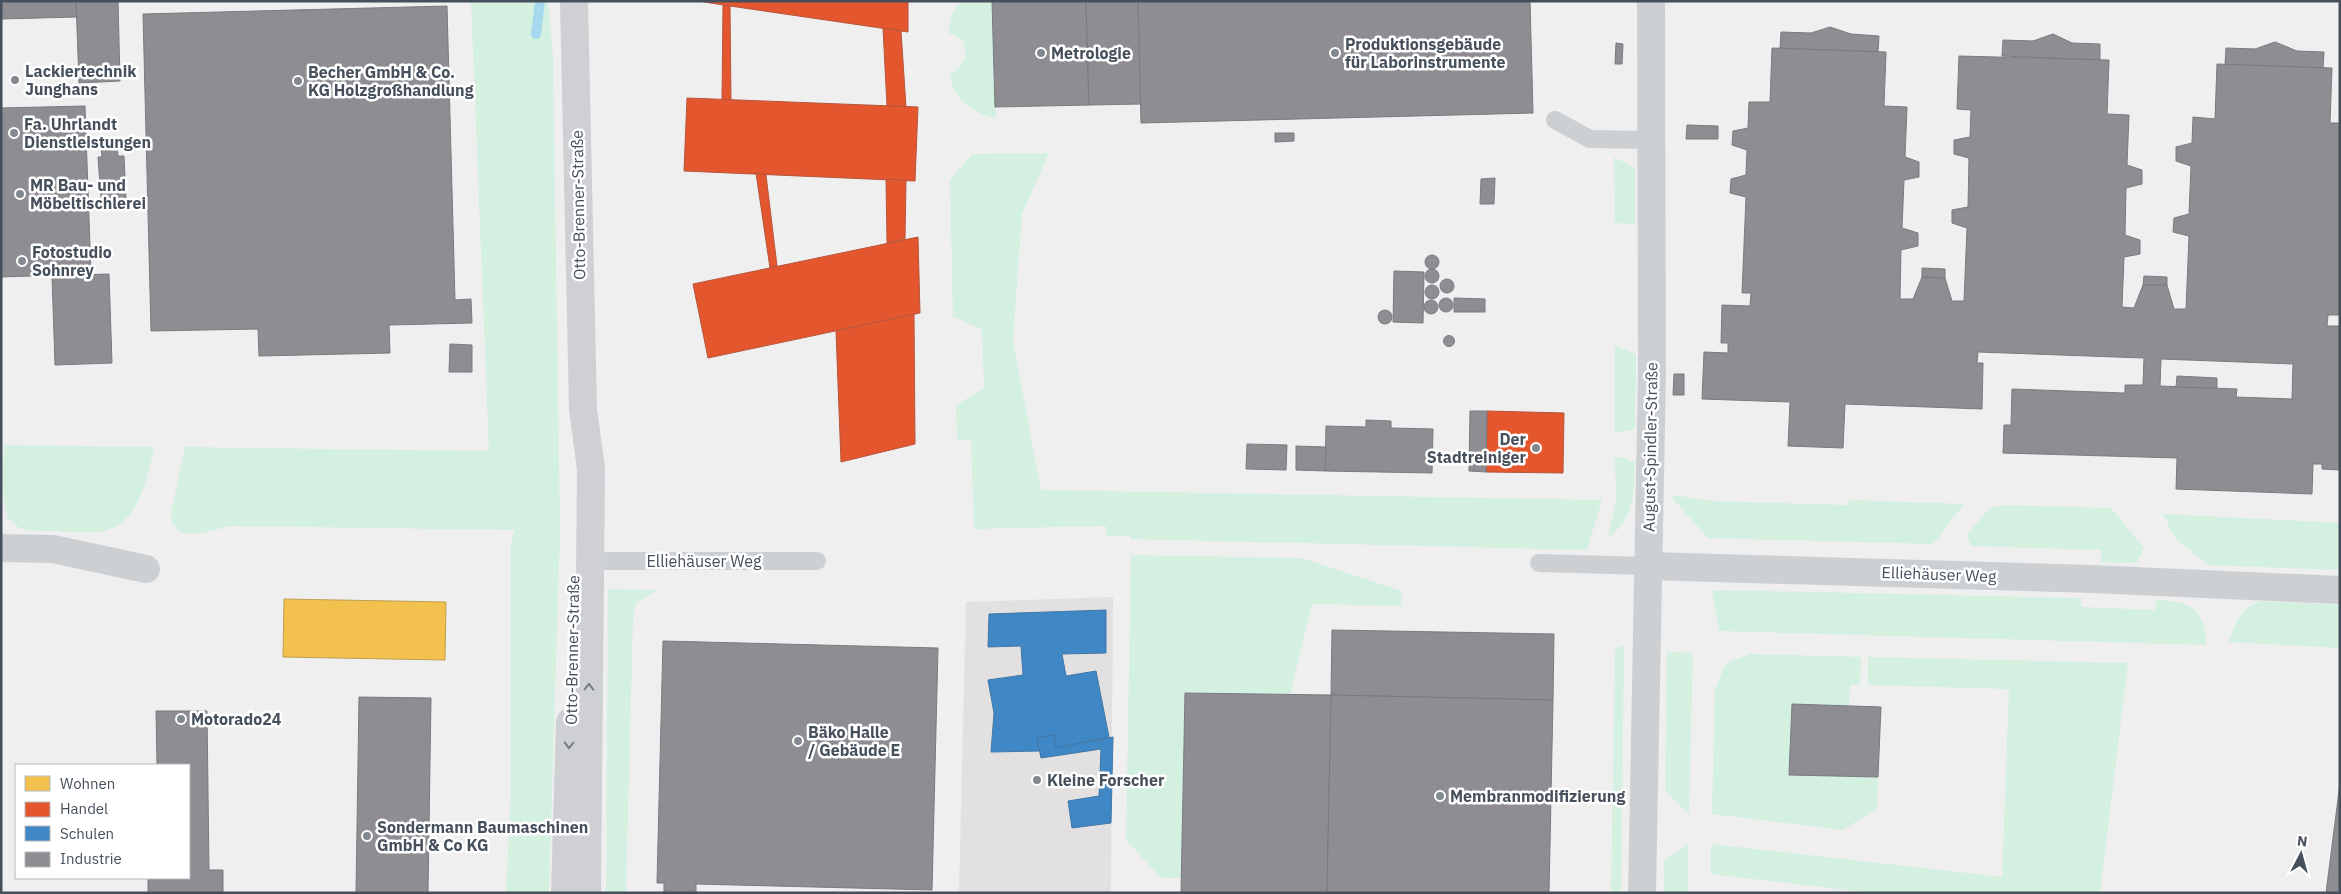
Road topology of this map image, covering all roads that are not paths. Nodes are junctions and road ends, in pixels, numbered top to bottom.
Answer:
1 (574, 1) edge
2 (1651, 1) edge
3 (1555, 120) dead end
4 (1651, 140) junction
5 (583, 409) junction
6 (1, 548) edge
7 (590, 561) junction
8 (817, 561) dead end
9 (1538, 563) dead end
10 (1648, 566) junction
11 (146, 569) dead end
12 (2340, 590) edge
13 (565, 893) edge
14 (587, 893) edge
15 (1642, 893) edge

1 - 5 main road, Otto-Brenner-Straße
2 - 4 street, August-Spindler-Straße
3 - 4 lane
4 - 10 street, August-Spindler-Straße
5 - 7 main road, Otto-Brenner-Straße
5 -> 13 main road, Otto-Brenner-Straße
6 - 11 street
7 - 8 lane, Elliehäuser Weg
14 -> 7 main road, Otto-Brenner-Straße
9 - 10 lane, Elliehäuser Weg
10 - 12 street, Elliehäuser Weg
10 - 15 street, August-Spindler-Straße

